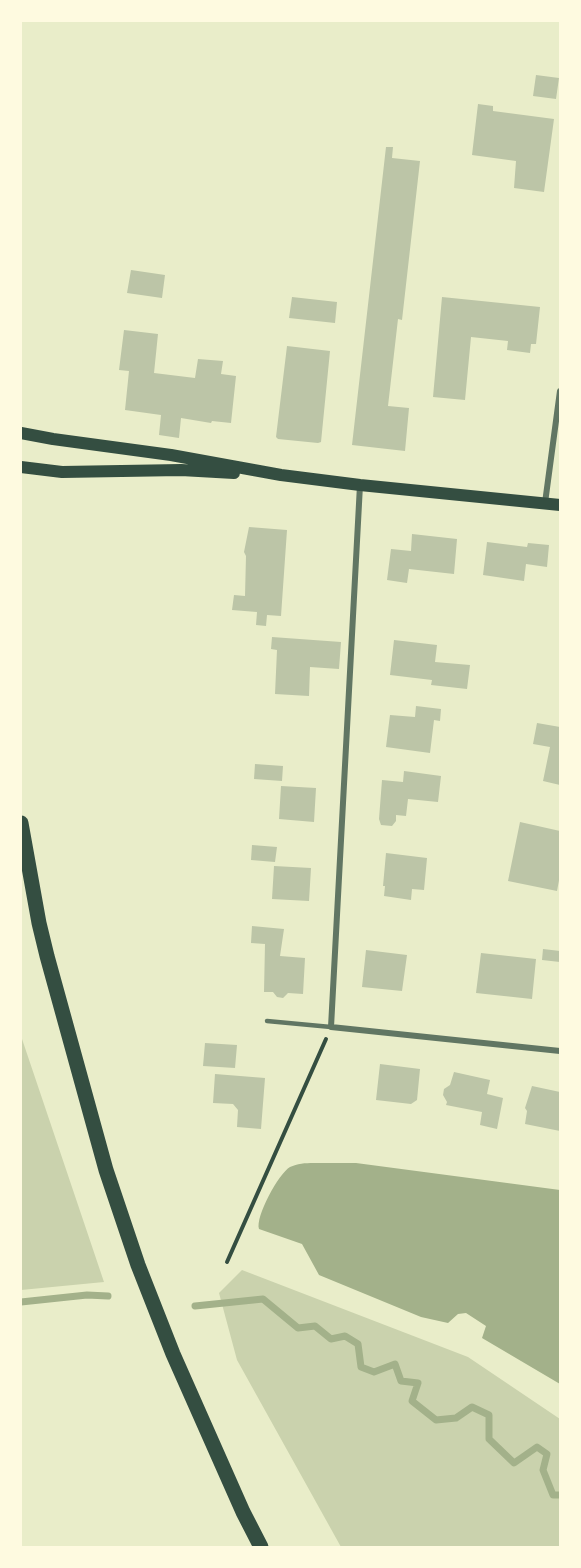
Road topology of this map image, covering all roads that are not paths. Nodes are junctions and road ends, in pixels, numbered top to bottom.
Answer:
1 (560, 391) edge
2 (21, 433) edge
3 (21, 466) edge
4 (280, 475) junction
5 (360, 485) junction
6 (545, 504) junction
7 (560, 505) edge
8 (21, 823) edge
9 (267, 1021) dead end
10 (332, 1027) junction
11 (560, 1051) edge
12 (261, 1547) edge

1 - 6 street
2 - 4 main road
3 - 4 main road
4 - 5 main road
5 - 6 main road
5 - 10 street
6 - 7 main road
8 - 12 main road
9 - 10 lane
10 - 11 street

